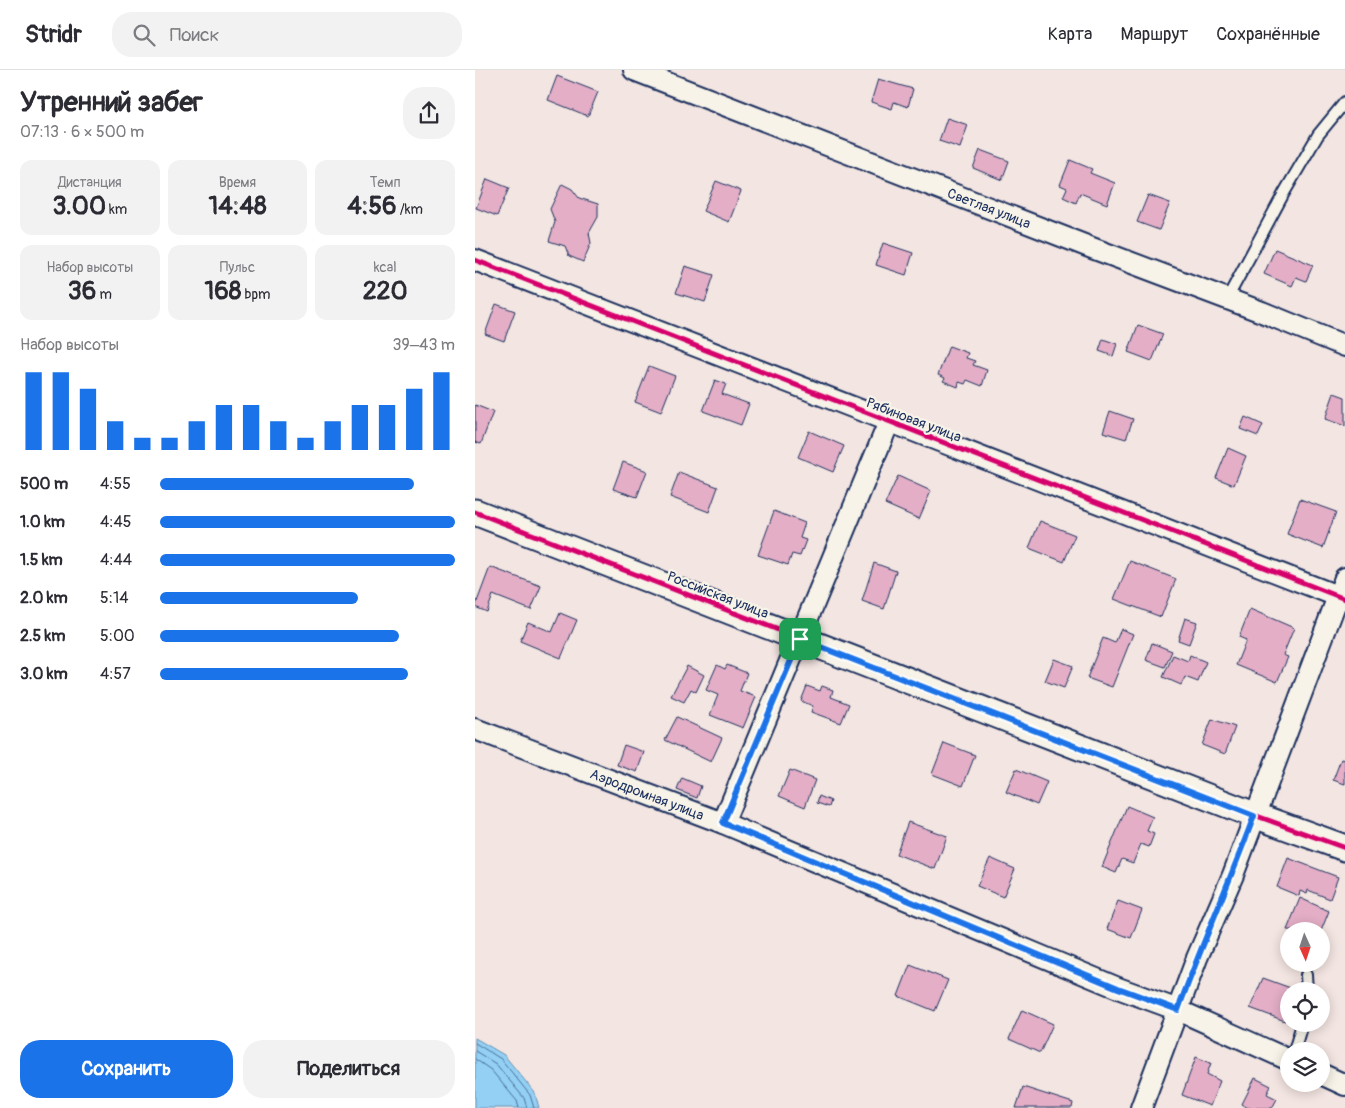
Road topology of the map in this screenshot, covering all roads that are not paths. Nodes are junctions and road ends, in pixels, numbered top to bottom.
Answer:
1 (635, 70) edge
2 (1345, 102) edge
3 (475, 260) edge
4 (1227, 298) junction
5 (1345, 346) edge
6 (889, 422) junction
7 (475, 512) edge
8 (1343, 591) edge
9 (800, 639) junction
10 (475, 729) edge
11 (1254, 816) junction
12 (723, 823) junction
13 (1345, 848) edge
14 (1306, 975) dead end
15 (1306, 982) edge
16 (1178, 1010) junction
17 (1280, 1056) edge
18 (1330, 1078) edge
19 (1345, 1085) edge
20 (1141, 1108) edge

1 - 4 street, Светлая улица
2 - 4 lane
3 - 6 street, Рябиновая улица
4 - 5 street, Светлая улица
6 - 8 street, Рябиновая улица
6 - 9 street
7 - 9 street, Российская улица
8 - 11 street
9 - 11 street, Российская улица
9 - 12 street
10 - 12 street, Аэродромная улица
11 - 13 street, Российская улица
11 - 16 street
12 - 16 street, Аэродромная улица
14 - 15 lane
16 - 17 street, Аэродромная улица
16 - 20 street
18 - 19 street

